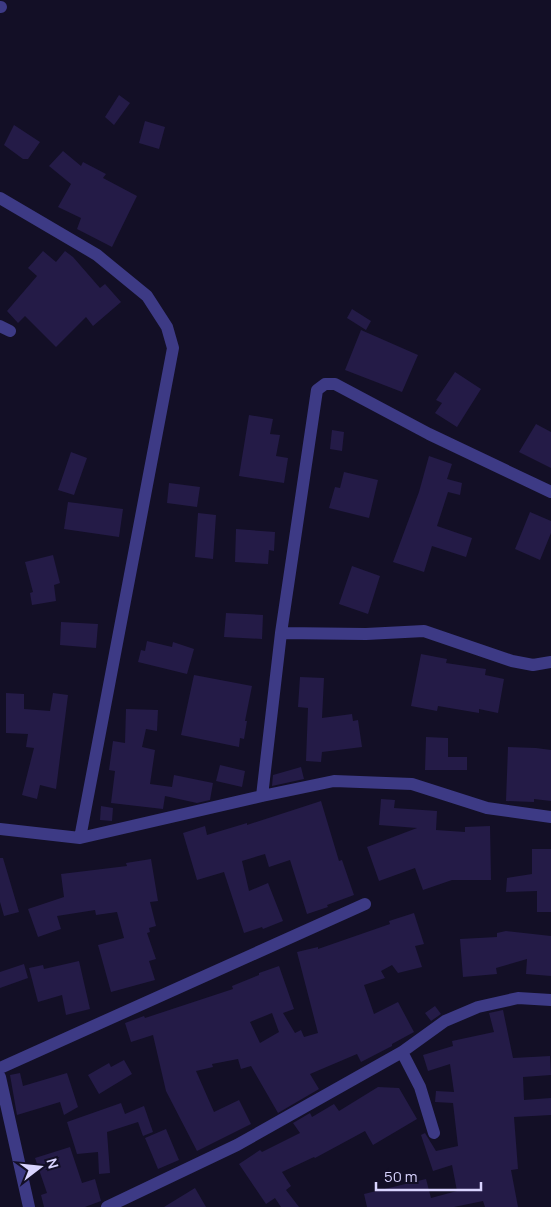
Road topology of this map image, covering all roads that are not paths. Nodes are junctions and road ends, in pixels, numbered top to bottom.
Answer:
1 (0, 198) edge
2 (551, 492) edge
3 (281, 633) junction
4 (551, 662) edge
5 (262, 796) junction
6 (551, 817) edge
7 (0, 829) edge
8 (80, 838) junction
9 (365, 904) dead end
10 (551, 1000) edge
11 (402, 1052) junction
12 (0, 1068) edge
13 (0, 1077) edge
14 (434, 1132) dead end
15 (29, 1207) edge
16 (107, 1207) edge

1 - 8 street
2 - 3 street
3 - 4 street
3 - 5 street
5 - 6 street
5 - 8 street
7 - 8 street
9 - 12 street
10 - 11 street
11 - 14 street
11 - 16 street
13 - 15 street

